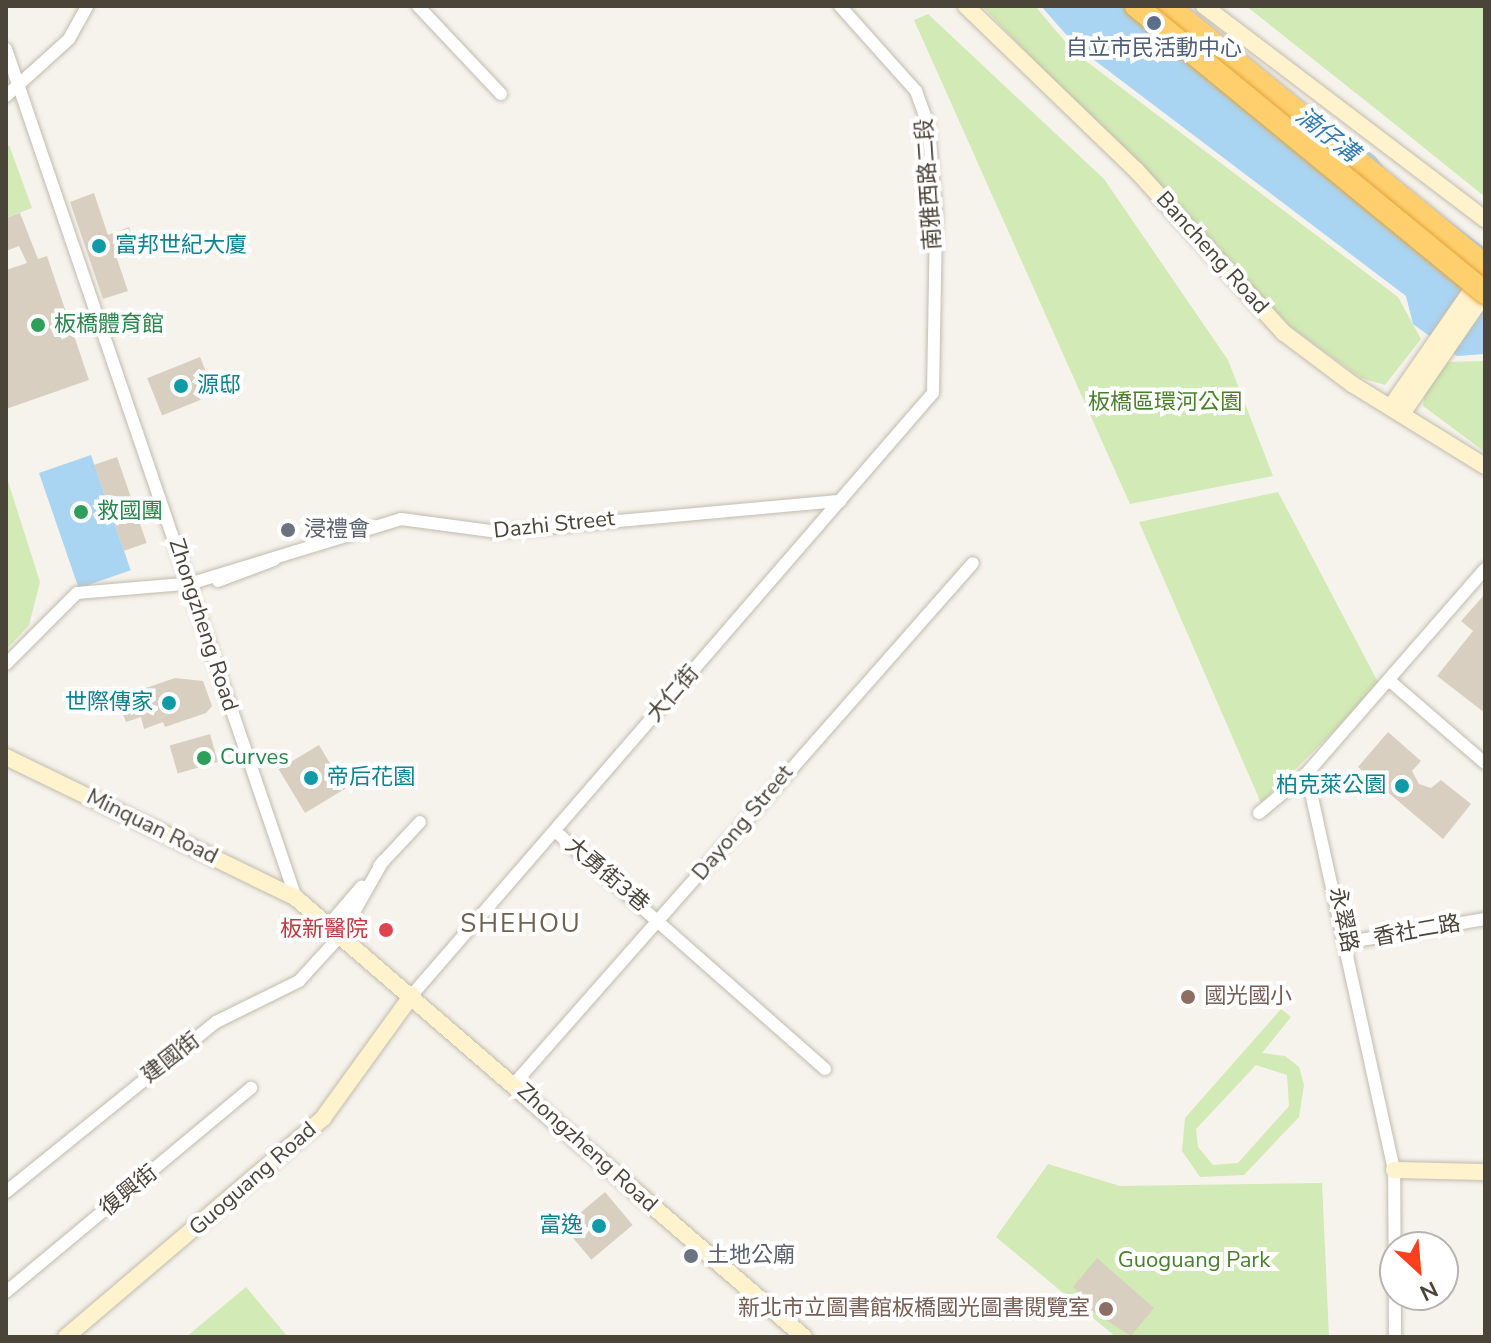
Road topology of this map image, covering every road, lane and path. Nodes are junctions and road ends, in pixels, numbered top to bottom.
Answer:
1 (87, 6) edge
2 (418, 6) edge
3 (840, 6) edge
4 (966, 6) edge
5 (1136, 6) edge
6 (1168, 6) edge
7 (1204, 6) edge
8 (6, 49) edge
9 (17, 80) junction
10 (501, 94) dead end
11 (6, 96) edge
12 (1485, 219) edge
13 (1485, 268) edge
14 (1485, 293) edge
15 (1436, 347) junction
16 (933, 393) joint
17 (1398, 408) junction
18 (1485, 466) edge
19 (841, 501) junction
20 (973, 563) dead end
21 (1485, 569) edge
22 (189, 584) junction
23 (6, 664) edge
24 (1391, 682) junction
25 (6, 757) edge
26 (1485, 763) edge
27 (1307, 773) junction
28 (1259, 813) dead end
29 (420, 822) dead end
30 (555, 831) junction
31 (296, 898) junction
32 (659, 919) junction
33 (1485, 919) edge
34 (334, 930) junction
35 (1349, 942) junction
36 (412, 995) junction
37 (825, 1069) dead end
38 (514, 1084) junction
39 (251, 1088) dead end
40 (1394, 1170) junction
41 (1485, 1172) edge
42 (6, 1192) edge
43 (6, 1292) edge
44 (801, 1336) edge
45 (66, 1337) edge
46 (1395, 1337) edge

1 - 9 street
2 - 10 street
3 - 16 street, 南雅西路二段
4 - 17 street, Bancheng Road
5 - 14 highway, bridge
6 - 13 highway
7 - 12 street
8 - 9 street, Zhongzheng Road
9 - 11 street
9 - 22 street, Zhongzheng Road
13 - 15 street
14 - 15 street
15 - 17 street
16 - 19 street, 大仁街
17 - 18 street, Bancheng Road
19 - 22 street, Dazhi Street
19 - 30 street, 大仁街
20 - 32 street, Dayong Street
21 - 24 street
22 - 23 street, Dazhi Street
22 - 31 street, Zhongzheng Road
24 - 26 street
24 - 27 street
25 - 31 street, Minquan Road
27 - 28 street
27 - 35 street, 永翠路
29 - 34 street, 建國街
30 - 32 street, 大勇街3巷
30 - 36 street, 大仁街
31 - 34 street, Zhongzheng Road
32 - 37 street, 大勇街3巷
32 - 38 street, Dayong Street
33 - 35 street, 香社二路
34 - 36 street, Zhongzheng Road
34 - 42 street, 建國街
35 - 40 street, 永翠路
36 - 38 street, Zhongzheng Road
36 - 45 street, Guoguang Road
38 - 44 street, Zhongzheng Road
39 - 43 street, 復興街
40 - 41 street
40 - 46 street, 永翠路

